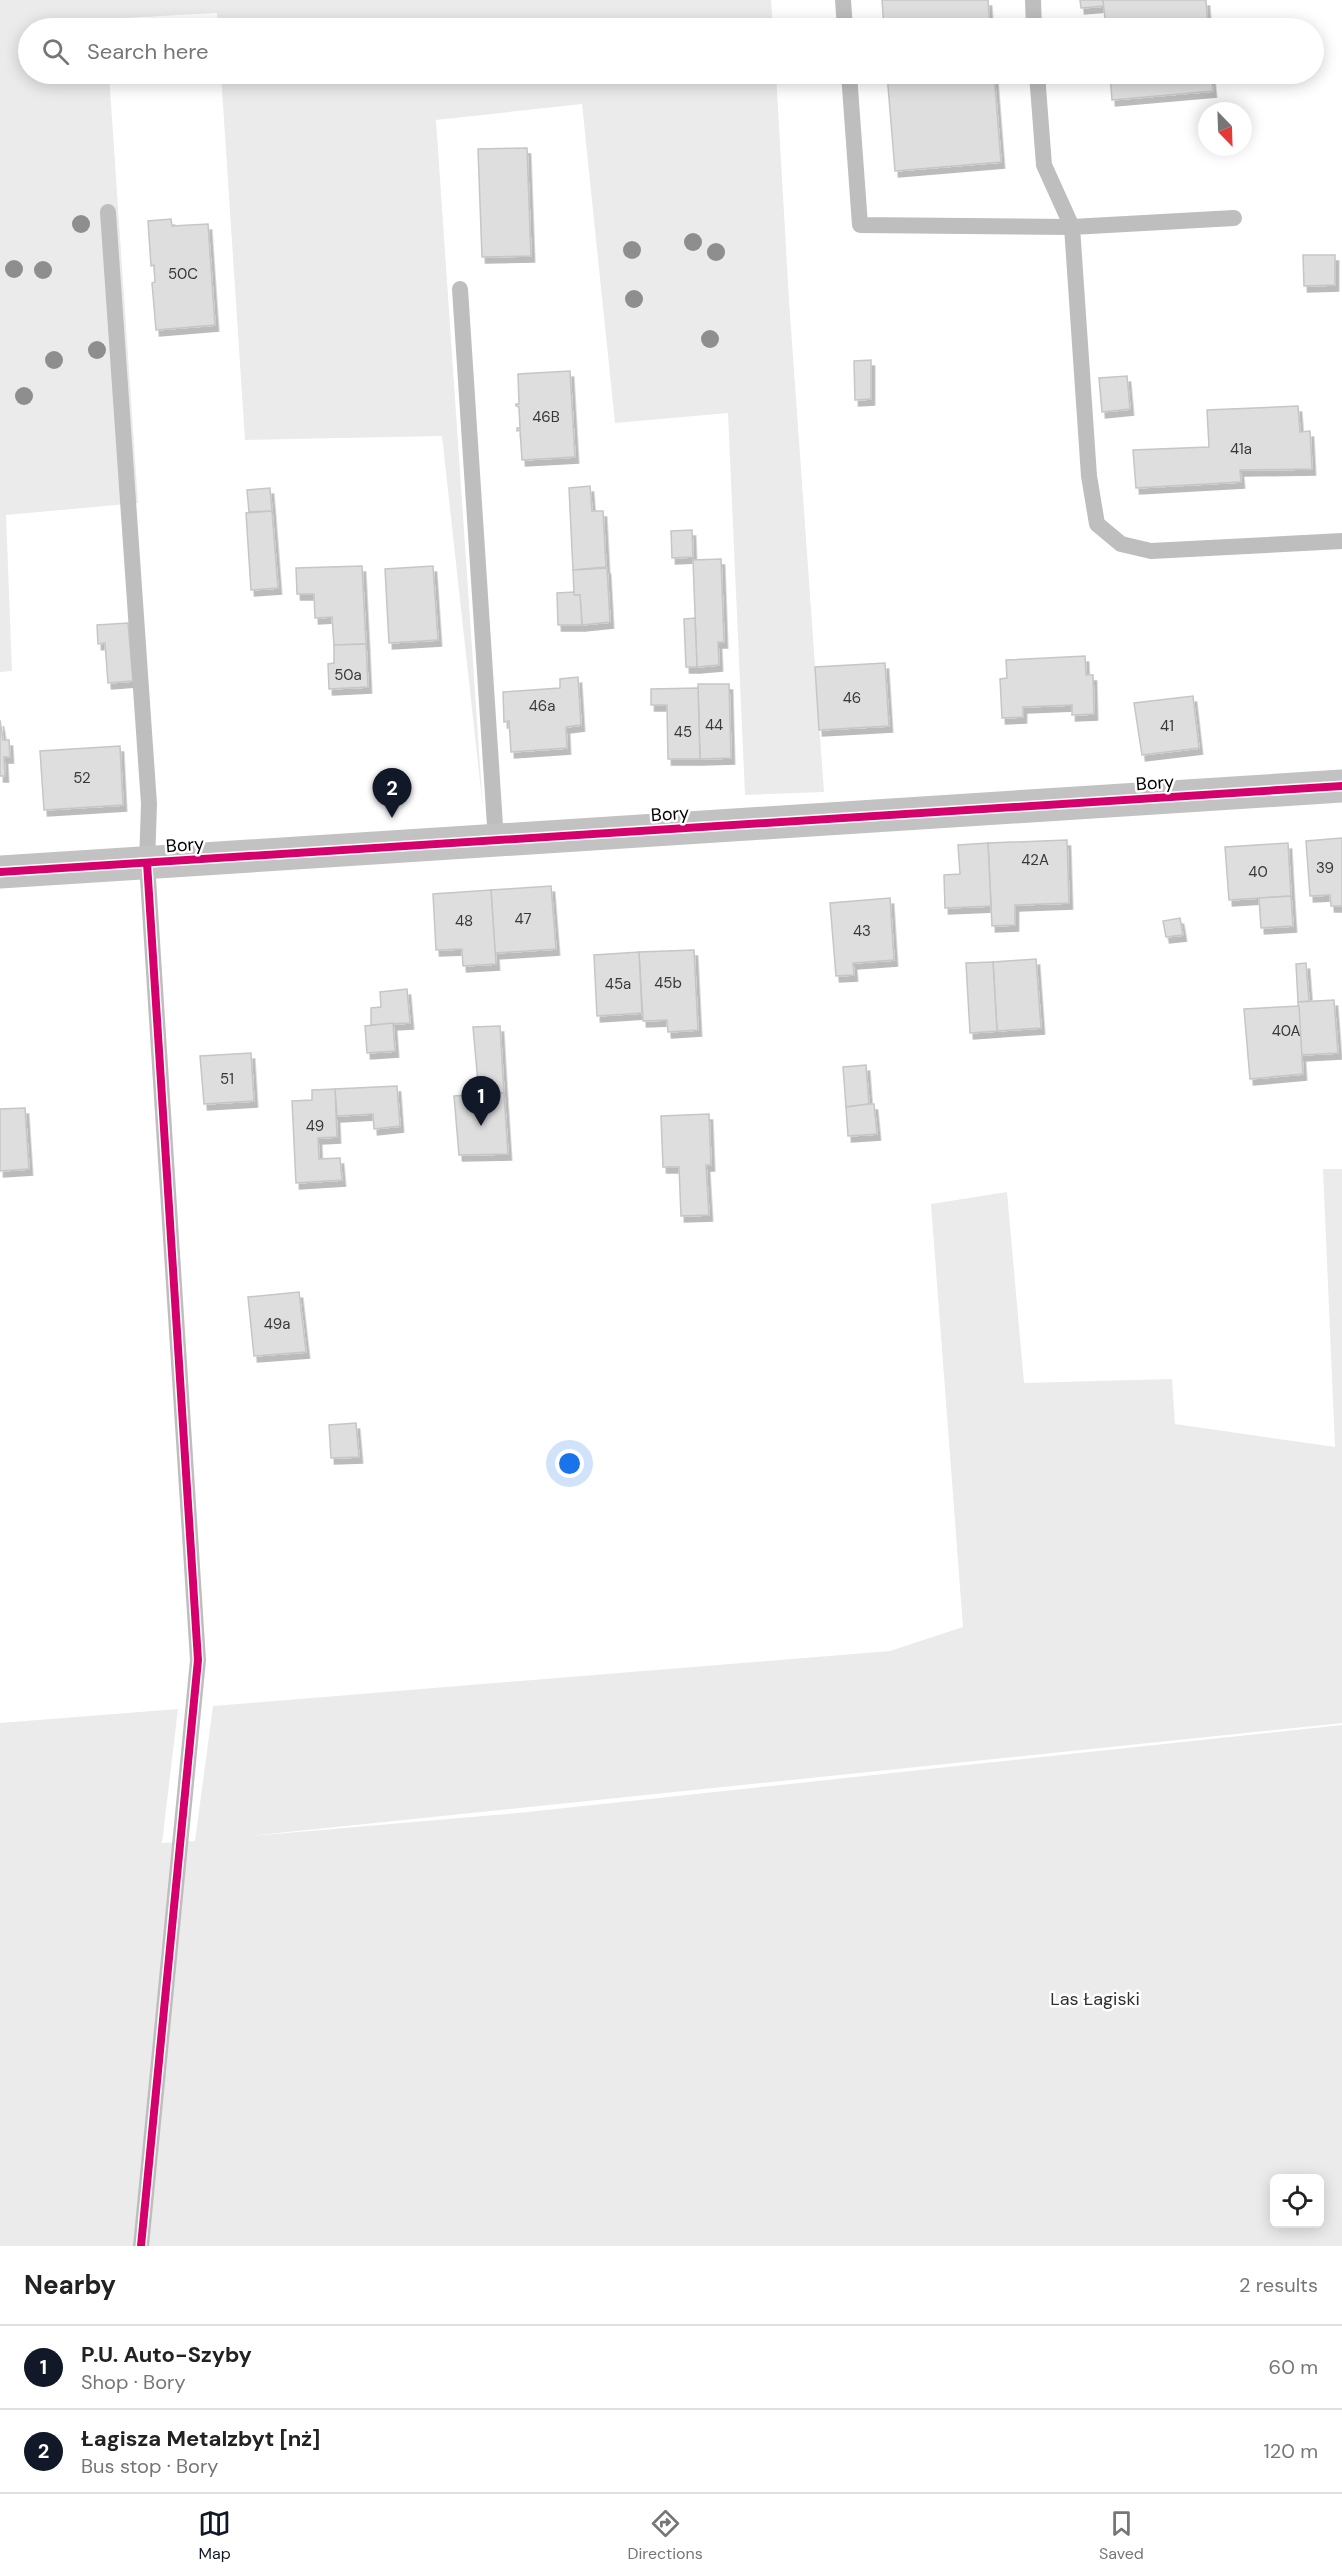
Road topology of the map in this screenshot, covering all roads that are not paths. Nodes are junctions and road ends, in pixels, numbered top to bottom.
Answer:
1 (843, 0) edge
2 (1033, 0) edge
3 (844, 18) edge
4 (1034, 18) edge
5 (850, 84) edge
6 (1038, 84) edge
7 (108, 212) dead end
8 (1234, 218) dead end
9 (1072, 227) junction
10 (459, 289) dead end
11 (1342, 541) edge
12 (1342, 786) edge
13 (496, 841) junction
14 (147, 863) junction
15 (0, 872) edge
16 (141, 2246) edge

1 - 3 lane
2 - 4 lane
5 - 9 lane
6 - 9 lane
7 - 14 lane
8 - 9 lane
9 - 11 lane
10 - 13 lane
12 - 13 street, Bory
13 - 14 street, Bory
14 - 15 street, Bory
14 - 16 lane

